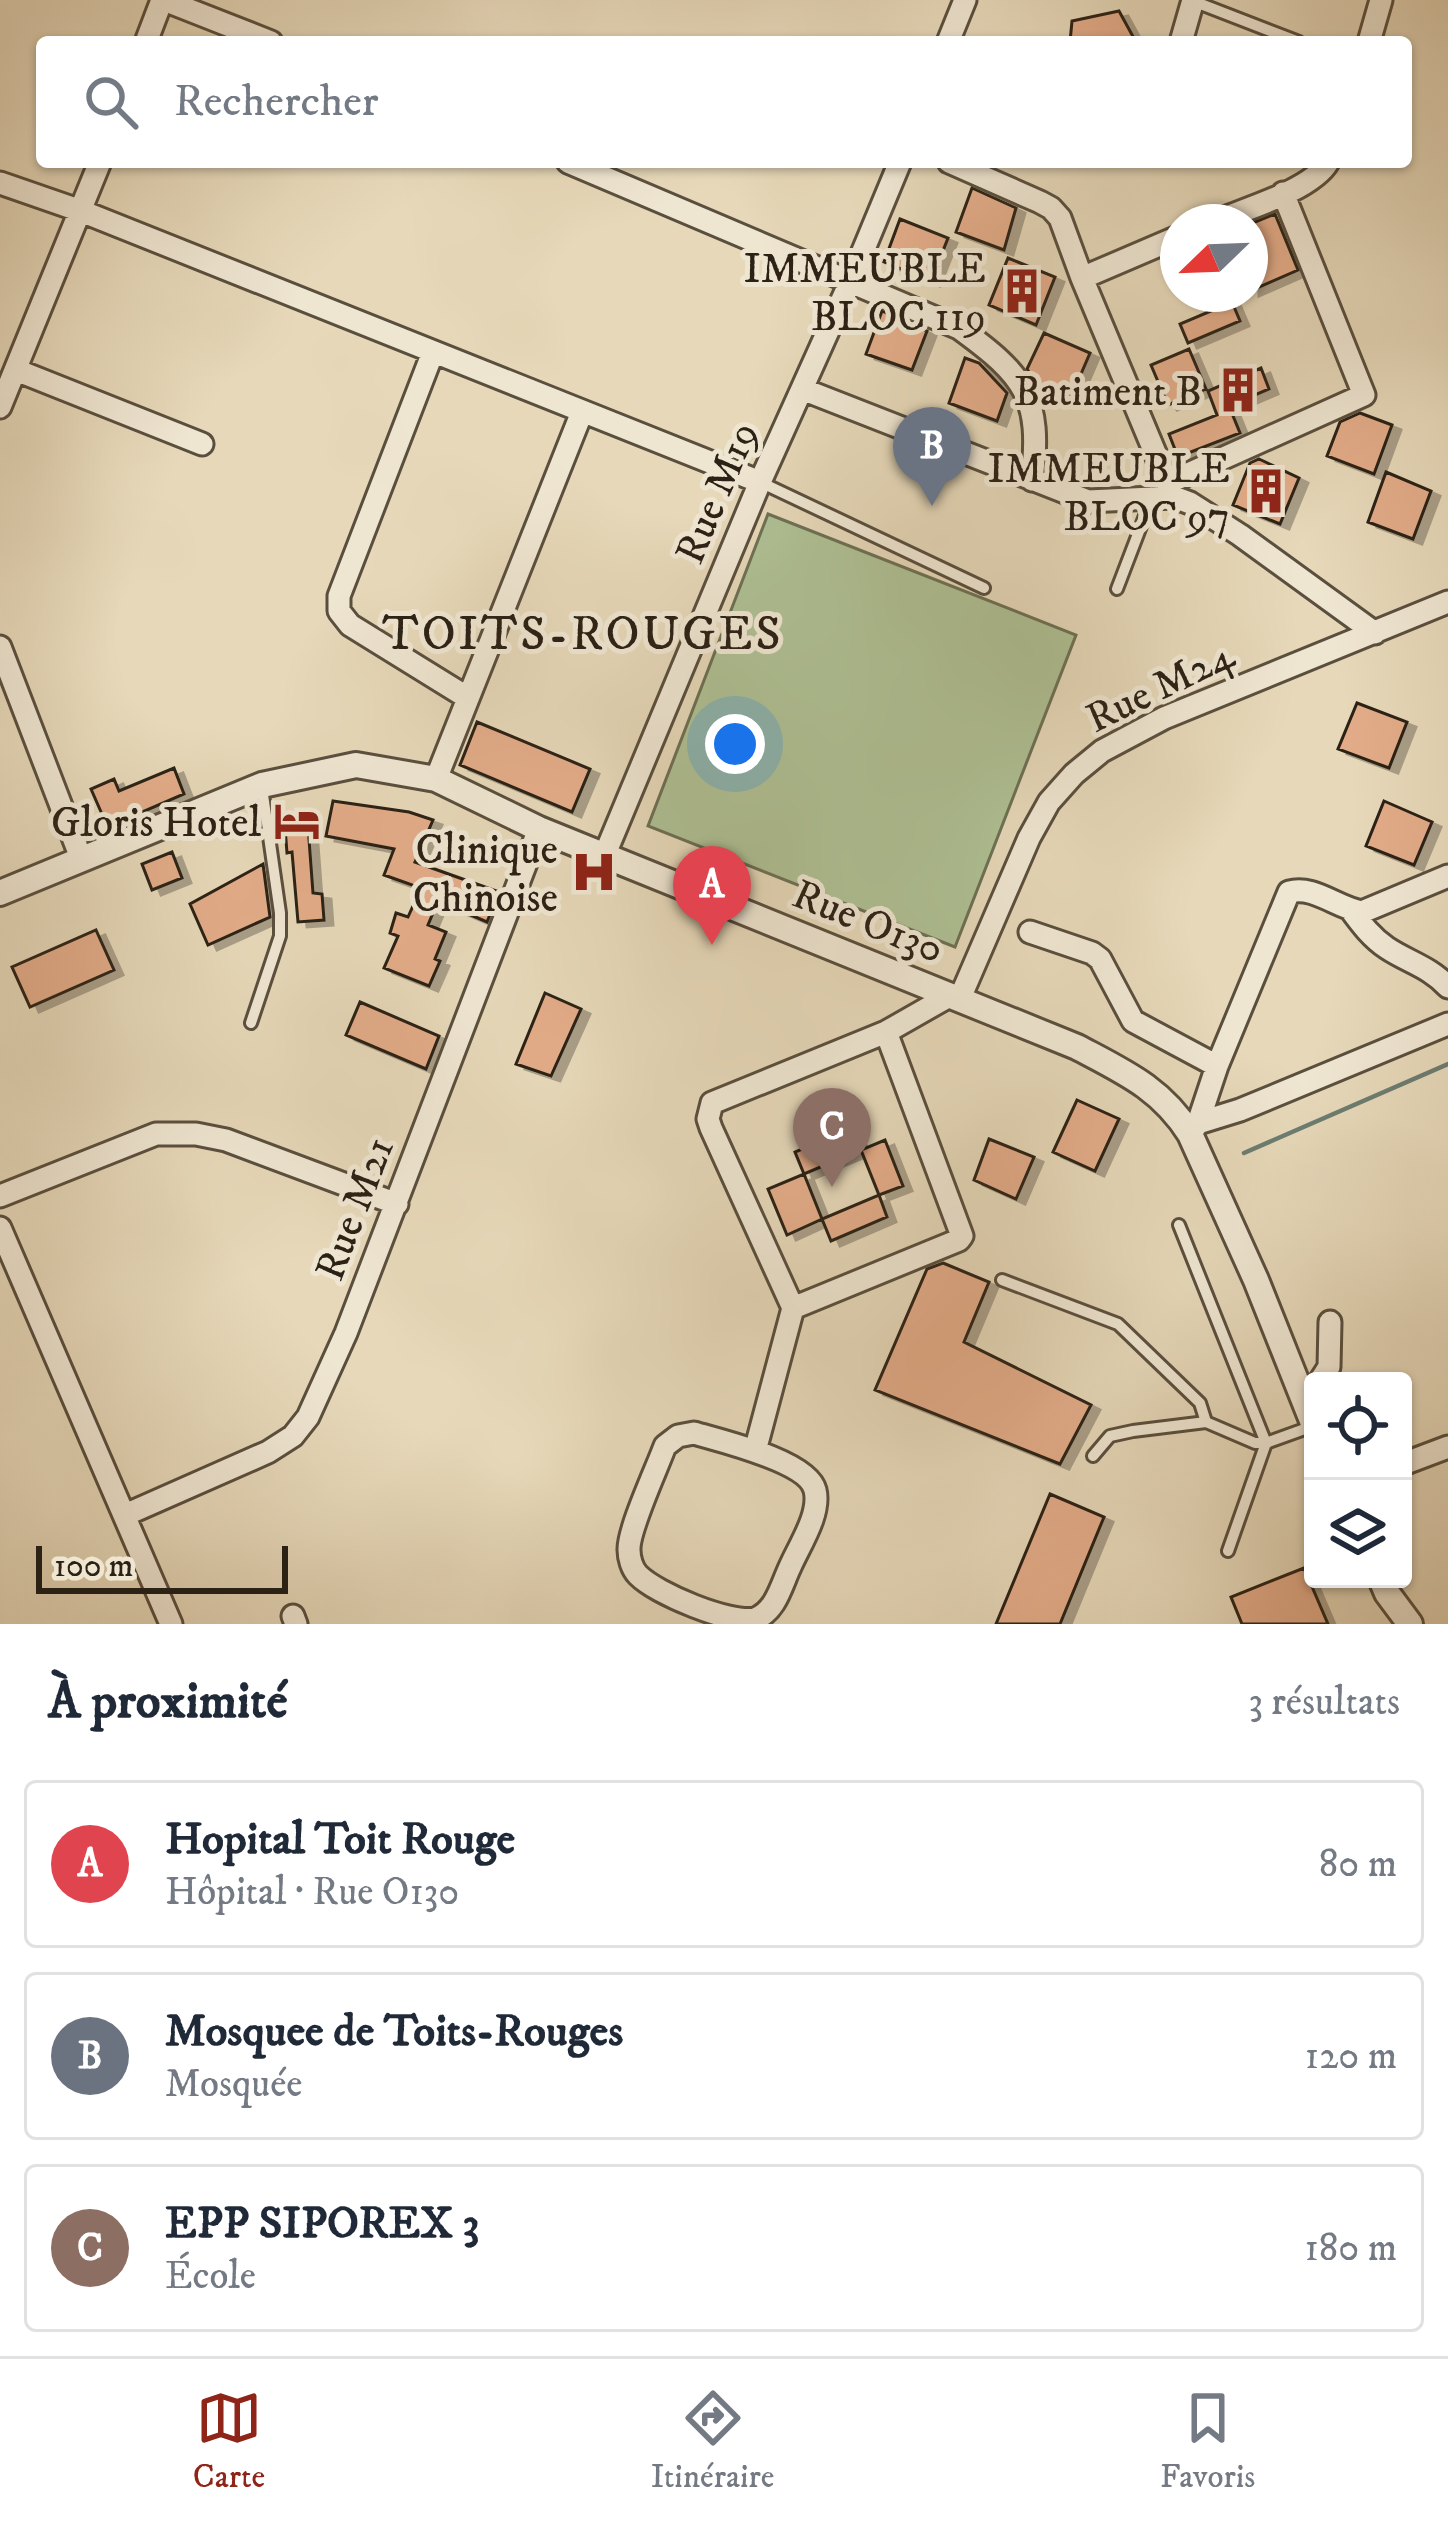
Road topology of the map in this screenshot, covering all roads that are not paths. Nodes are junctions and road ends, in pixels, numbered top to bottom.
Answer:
1 (163, 0) edge
2 (965, 0) edge
3 (1193, 0) edge
4 (1381, 0) edge
5 (148, 36) edge
6 (256, 36) edge
7 (951, 36) edge
8 (1183, 36) edge
9 (1284, 36) edge
10 (1371, 36) edge
11 (98, 168) edge
12 (582, 168) edge
13 (898, 168) edge
14 (963, 168) edge
15 (1325, 168) edge
16 (0, 183) edge
17 (1283, 193) junction
18 (1257, 204) edge
19 (81, 211) junction
20 (1160, 245) edge
21 (1082, 278) junction
22 (851, 280) junction
23 (433, 352) junction
24 (16, 370) junction
25 (802, 388) junction
26 (0, 406) edge
27 (582, 412) junction
28 (202, 444) dead end
29 (1032, 480) junction
30 (760, 482) junction
31 (1164, 492) junction
32 (984, 588) dead end
33 (1117, 589) dead end
34 (1448, 602) edge
35 (1375, 633) junction
36 (0, 647) edge
37 (468, 698) junction
38 (436, 778) junction
39 (262, 785) junction
40 (539, 829) junction
41 (605, 854) junction
42 (81, 858) junction
43 (1448, 876) edge
44 (0, 893) edge
45 (1352, 910) junction
46 (1030, 932) dead end
47 (1448, 987) edge
48 (956, 997) junction
49 (251, 1023) dead end
50 (1448, 1024) edge
51 (886, 1032) junction
52 (1217, 1066) junction
53 (1194, 1128) junction
54 (0, 1196) edge
55 (397, 1204) junction
56 (1179, 1226) dead end
57 (0, 1228) edge
58 (1002, 1280) dead end
59 (793, 1308) junction
60 (1330, 1322) dead end
61 (1325, 1372) edge
62 (1304, 1373) edge
63 (1206, 1422) junction
64 (1304, 1428) edge
65 (1266, 1443) junction
66 (1448, 1447) edge
67 (754, 1450) junction
68 (1094, 1456) dead end
69 (1412, 1461) edge
70 (125, 1515) junction
71 (1228, 1551) dead end
72 (1385, 1588) edge
73 (685, 1615) edge
74 (171, 1624) edge
75 (1410, 1624) edge

1 - 5 street
1 - 6 street
2 - 7 street
3 - 8 street
3 - 9 lane
4 - 10 street
11 - 19 street
12 - 22 street
13 - 22 street, Rue M19
14 - 21 street
15 - 17 street
16 - 19 street
17 - 18 street
17 - 31 street
19 - 23 street
19 - 24 street
20 - 21 street
21 - 31 street
22 - 25 street, Rue M19
22 - 29 street
23 - 27 street
23 - 37 street
24 - 26 street
24 - 28 street
25 - 29 street
25 - 30 street, Rue M19
27 - 30 street
27 - 37 street
29 - 31 street
30 - 32 lane
30 - 41 street, Rue M19
31 - 33 lane
31 - 35 street
34 - 35 street, Rue M24
35 - 48 street, Rue M24
36 - 42 street
37 - 38 street
38 - 39 street, Rue O130
38 - 40 street, Rue O130
39 - 42 street, Rue O130
39 - 49 lane
40 - 41 street, Rue O130
40 - 55 street, Rue M21
41 - 48 street, Rue O130
42 - 44 street, Rue O130
43 - 45 street
45 - 47 street
45 - 52 street
46 - 52 street
48 - 51 street
48 - 53 street, Rue O130
50 - 53 street
51 - 59 street
51 - 59 street
52 - 53 street
53 - 62 street, Rue O130
54 - 55 street
55 - 70 street, Rue M21
56 - 65 lane
57 - 70 street
58 - 63 lane
59 - 67 street
60 - 61 street
63 - 65 lane
63 - 68 lane
64 - 65 lane
65 - 71 lane
66 - 69 street
67 - 73 street
67 - 73 street
70 - 74 street
72 - 75 street

